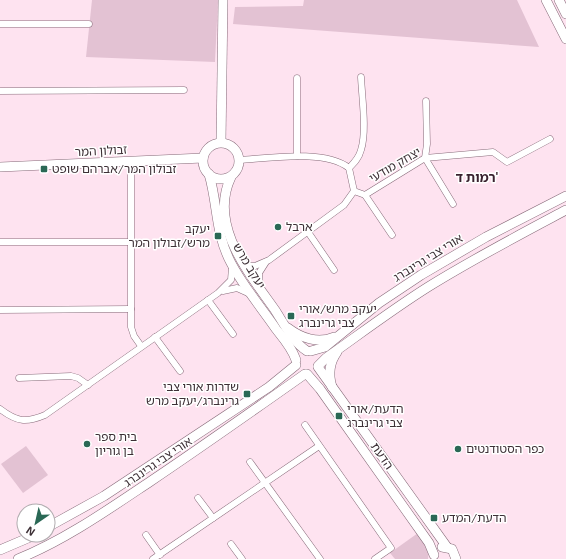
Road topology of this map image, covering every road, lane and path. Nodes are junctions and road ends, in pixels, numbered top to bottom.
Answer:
1 (223, 0) edge
2 (546, 0) edge
3 (559, 0) edge
4 (566, 14) edge
5 (0, 24) edge
6 (89, 24) dead end
7 (566, 39) edge
8 (361, 77) dead end
9 (297, 78) dead end
10 (184, 90) dead end
11 (0, 91) edge
12 (426, 101) dead end
13 (550, 139) dead end
14 (221, 142) junction
15 (297, 156) junction
16 (203, 158) junction
17 (425, 158) junction
18 (240, 160) junction
19 (131, 161) junction
20 (0, 167) edge
21 (349, 168) junction
22 (209, 174) junction
23 (231, 176) junction
24 (354, 191) junction
25 (365, 195) junction
26 (566, 196) edge
27 (453, 204) dead end
28 (566, 210) edge
29 (308, 232) junction
30 (392, 235) dead end
31 (0, 242) edge
32 (131, 242) junction
33 (269, 260) junction
34 (232, 264) junction
35 (243, 265) junction
36 (334, 270) dead end
37 (261, 291) junction
38 (218, 293) junction
39 (254, 297) junction
40 (208, 300) junction
41 (131, 309) junction
42 (0, 310) edge
43 (286, 326) junction
44 (341, 333) junction
45 (233, 334) dead end
46 (155, 337) junction
47 (141, 346) junction
48 (344, 346) junction
49 (309, 351) junction
50 (296, 362) junction
51 (318, 367) junction
52 (180, 371) dead end
53 (306, 374) junction
54 (19, 378) dead end
55 (88, 385) junction
56 (336, 395) junction
57 (0, 410) edge
58 (305, 425) dead end
59 (319, 446) junction
60 (250, 462) dead end
61 (265, 483) junction
62 (198, 498) dead end
63 (213, 518) junction
64 (56, 523) edge
65 (146, 535) dead end
66 (16, 543) edge
67 (231, 544) dead end
68 (447, 547) junction
69 (0, 550) edge
70 (160, 554) junction
71 (434, 557) edge
72 (18, 559) edge
73 (153, 559) edge
74 (242, 559) edge
75 (320, 559) edge
76 (375, 559) edge
77 (456, 559) edge

1 - 14 main road
2 - 7 main road
3 - 4 main road
5 - 6 street
8 - 21 street
9 - 15 street
10 - 11 street
12 - 17 street
13 - 17 street, יצחק מודעי
14 - 16 main road
14 - 18 main road
15 - 18 street
15 - 21 street
16 - 19 main road, זבולון המר
16 - 22 main road
17 - 25 street, יצחק מודעי
17 - 27 street
18 - 23 main road
19 - 20 main road, זבולון המר
19 - 32 street
21 - 24 street
22 - 23 main road
22 - 34 main road, יעקב מרש
23 - 35 main road, יעקב מרש
24 - 25 street, יצחק מודעי
24 - 29 street
25 - 30 street
26 - 44 main road, אורי צבי גרינברג
28 - 48 main road, אורי צבי גרינברג
29 - 33 street
29 - 36 street
31 - 32 street
32 - 41 street
33 - 35 street
33 - 37 street
34 - 38 street
34 - 39 main road, יעקב מרש
35 - 37 main road, יעקב מרש
37 - 43 main road, יעקב מרש
38 - 39 street
38 - 40 street
39 - 50 main road, יעקב מרש
40 - 45 street
40 - 46 street
41 - 42 street
41 - 47 street
43 - 44 main road
43 - 49 main road, יעקב מרש
44 - 49 main road, אורי צבי גרינברג
46 - 47 street
46 - 52 street
47 - 55 street
48 - 51 main road, אורי צבי גרינברג
48 - 56 main road
49 - 50 main road
49 - 51 main road
50 - 53 main road
50 - 64 main road, אורי צבי גרינברג
51 - 53 main road
51 - 56 main road, הדעת
53 - 71 main road, הדעת
53 - 72 main road, אורי צבי גרינברג
54 - 55 street
55 - 57 street
56 - 68 main road, הדעת
58 - 59 street
59 - 61 street
59 - 76 street
60 - 61 street
61 - 63 street
61 - 75 street
62 - 63 street
63 - 70 street
65 - 70 street
66 - 69 main road
67 - 74 street
68 - 71 main road
68 - 77 main road, הדעת
70 - 73 street

